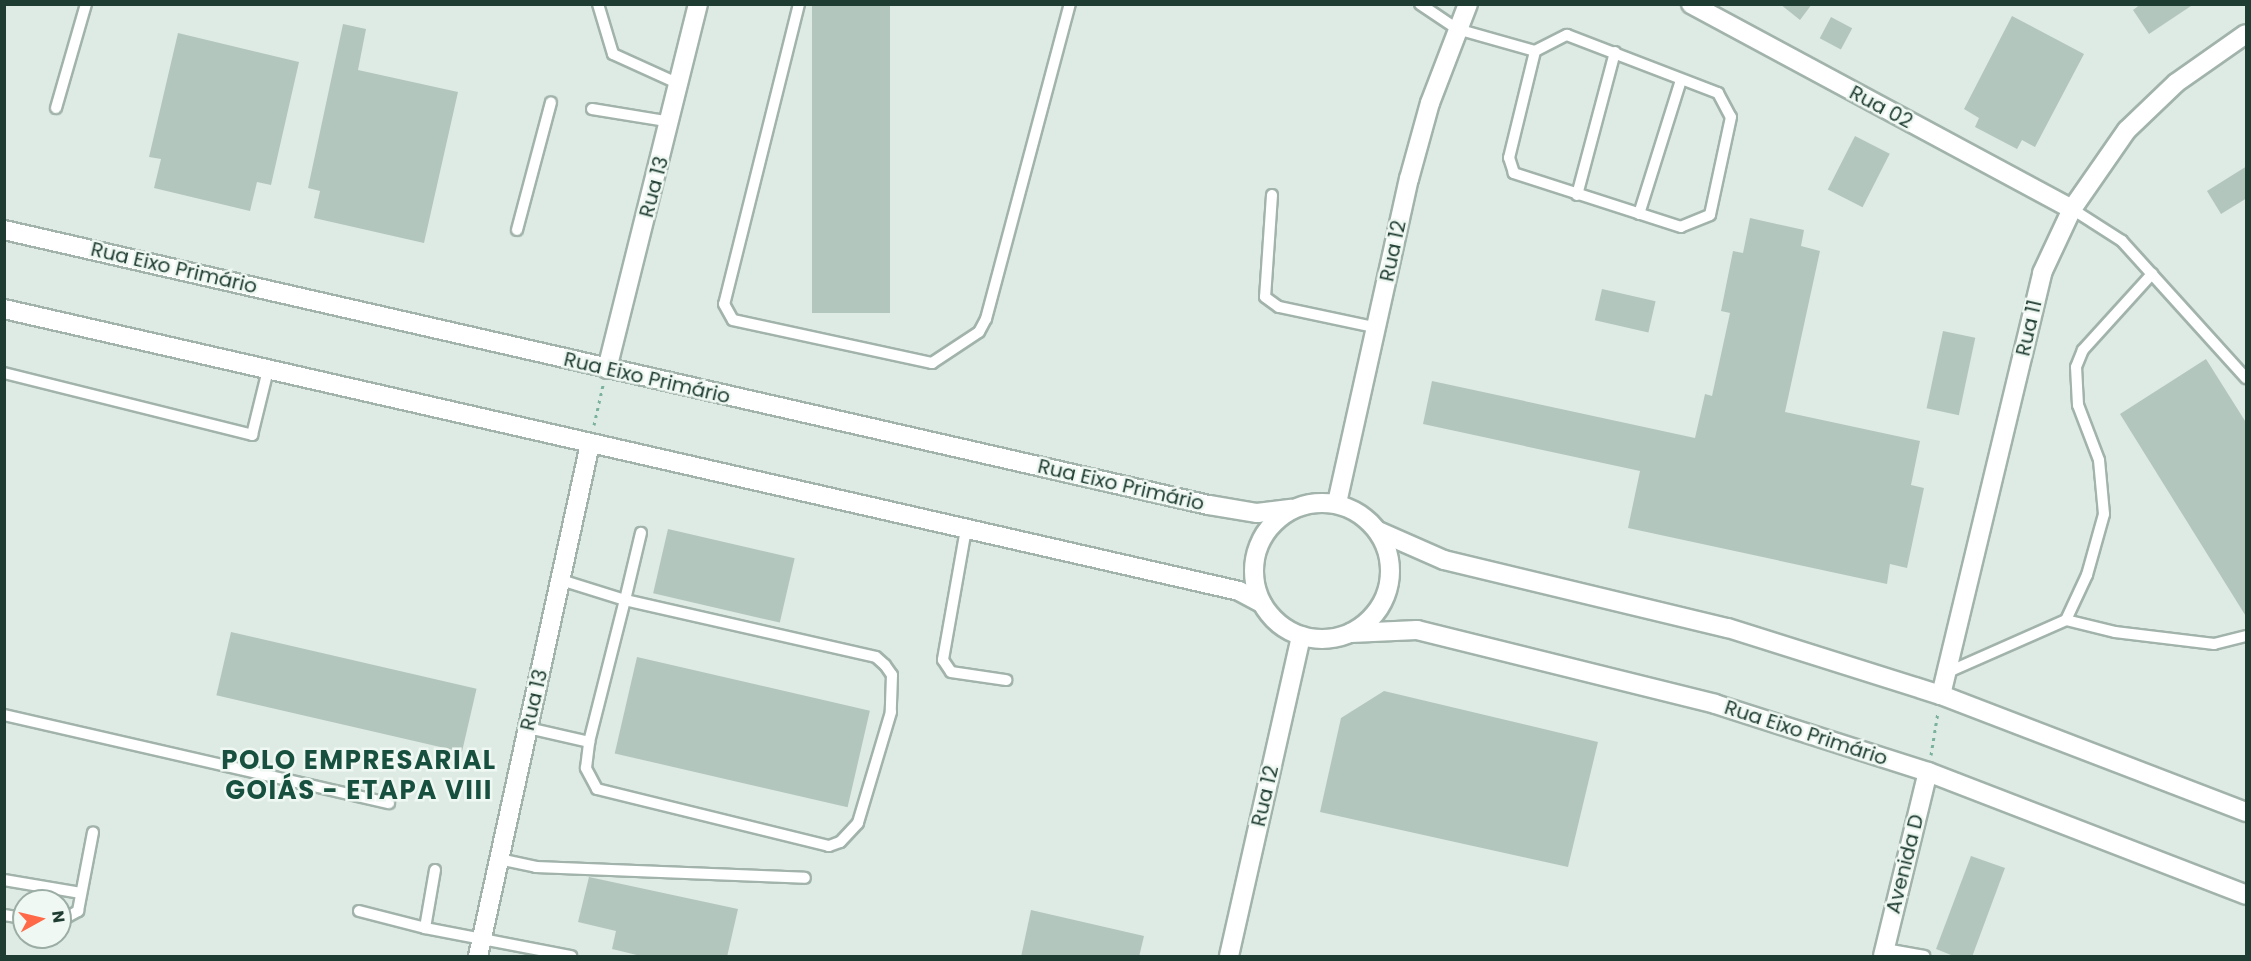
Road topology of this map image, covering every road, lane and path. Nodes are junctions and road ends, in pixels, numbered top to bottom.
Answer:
1 (86, 4) edge
2 (598, 4) edge
3 (698, 4) edge
4 (799, 4) edge
5 (1070, 4) edge
6 (1420, 4) edge
7 (1468, 4) edge
8 (1691, 4) edge
9 (1457, 29) junction
10 (2247, 34) edge
11 (1535, 51) junction
12 (1615, 52) junction
13 (1681, 80) junction
14 (679, 84) junction
15 (550, 102) dead end
16 (56, 108) dead end
17 (592, 109) dead end
18 (671, 122) junction
19 (1272, 195) dead end
20 (1577, 195) junction
21 (2072, 209) junction
22 (1639, 214) junction
23 (4, 230) edge
24 (518, 230) dead end
25 (2152, 274) junction
26 (4, 309) edge
27 (1378, 328) junction
28 (607, 369) junction
29 (268, 370) junction
30 (4, 373) edge
31 (2247, 378) edge
32 (590, 444) junction
33 (1337, 503) junction
34 (1292, 509) junction
35 (966, 529) junction
36 (1378, 531) junction
37 (642, 532) dead end
38 (561, 580) junction
39 (625, 600) junction
40 (1262, 603) junction
41 (2066, 620) junction
42 (1351, 633) junction
43 (1301, 636) junction
44 (2247, 636) edge
45 (1946, 673) junction
46 (1006, 680) dead end
47 (1941, 695) junction
48 (4, 715) edge
49 (528, 728) junction
50 (589, 742) junction
51 (1928, 772) junction
52 (389, 803) dead end
53 (2247, 812) edge
54 (93, 832) dead end
55 (499, 859) junction
56 (435, 870) dead end
57 (805, 878) dead end
58 (4, 880) edge
59 (81, 893) junction
60 (2247, 895) edge
61 (359, 910) dead end
62 (72, 914) edge
63 (424, 928) junction
64 (480, 948) edge
65 (1884, 953) edge
66 (571, 957) edge
67 (1229, 957) edge
68 (1924, 957) edge

1 - 16 lane
2 - 14 lane
3 - 14 street, Rua 13
4 - 5 lane
6 - 9 lane
7 - 9 street, Rua 12
8 - 21 street, Rua 02
9 - 11 lane
9 - 27 street, Rua 12
10 - 21 street, Rua 11
11 - 12 lane
11 - 20 lane
12 - 13 lane
12 - 20 lane
13 - 22 lane
13 - 22 lane
14 - 18 street, Rua 13
15 - 24 lane
17 - 18 lane
18 - 28 street, Rua 13
19 - 27 lane
20 - 22 lane
21 - 25 lane
21 - 45 street, Rua 11
23 - 28 street, Rua Eixo Primário
25 - 31 lane
25 - 41 lane
26 - 29 street
27 - 33 street, Rua 12
28 - 32 path
28 - 34 street, Rua Eixo Primário
29 - 30 lane
29 - 32 street
32 - 35 street
32 - 38 street, Rua 13
33 - 34 street
33 - 36 street
34 - 40 street
35 - 40 street
35 - 46 lane
36 - 42 street
36 - 47 street
37 - 39 lane
38 - 39 lane
38 - 49 street, Rua 13
39 - 50 lane
39 - 50 lane
40 - 43 street
41 - 44 lane
41 - 45 lane
42 - 43 street
42 - 51 street, Rua Eixo Primário
43 - 67 street, Rua 12
45 - 47 street, Rua 11
47 - 51 path
47 - 53 street
48 - 52 lane
49 - 50 lane
49 - 55 street, Rua 13
51 - 60 street, Rua Eixo Primário
51 - 65 street, Avenida D
54 - 59 lane
55 - 57 lane
55 - 64 street, Rua 13
56 - 63 lane
58 - 59 lane
59 - 62 lane
61 - 63 lane
63 - 64 lane
64 - 66 lane
65 - 68 lane

